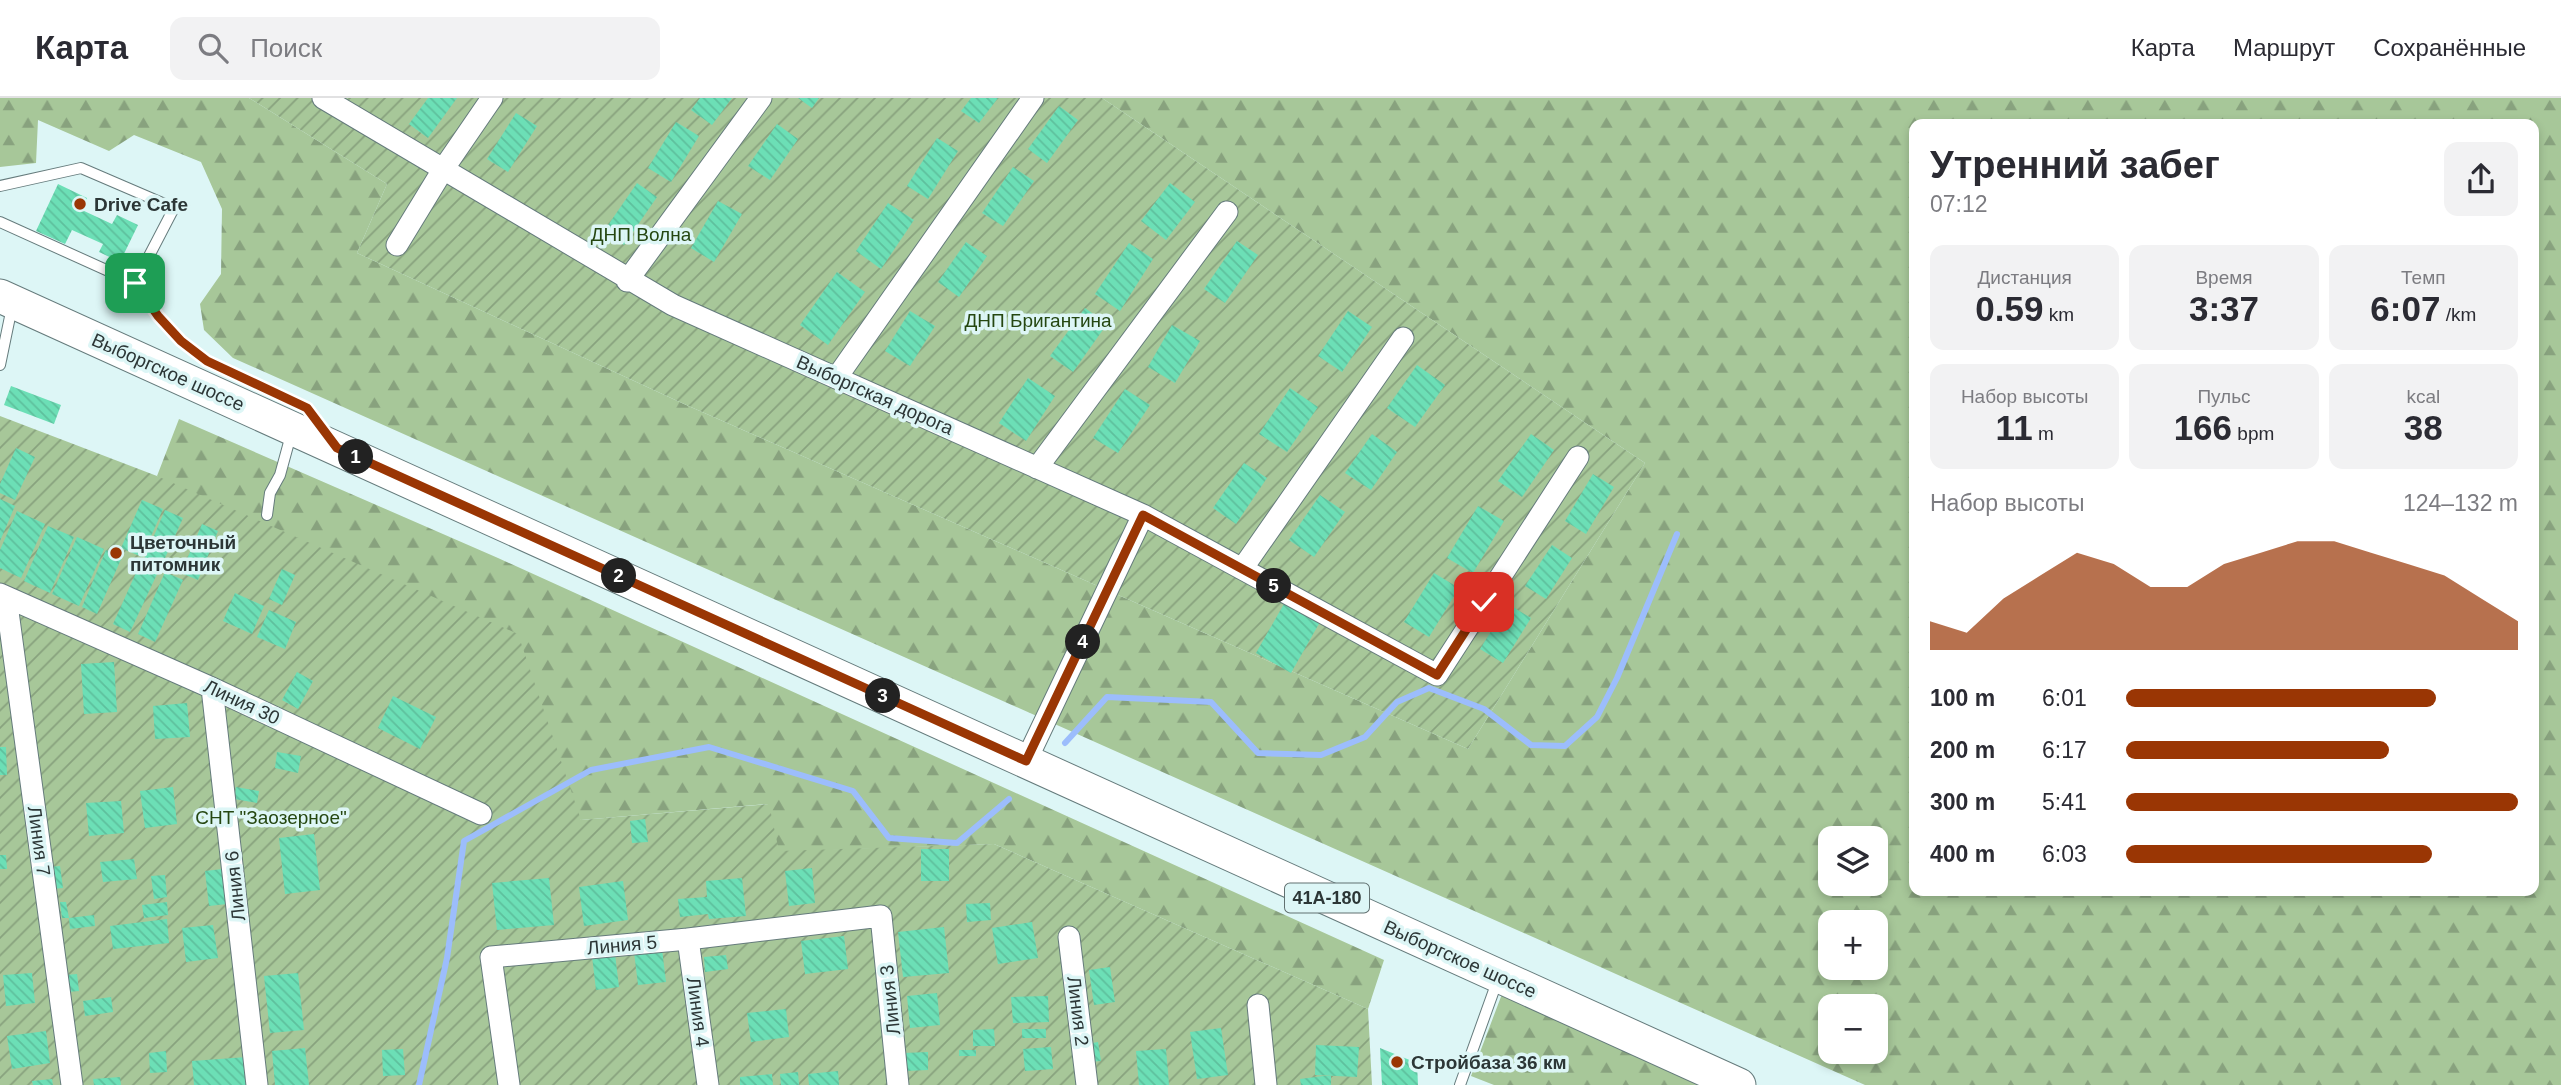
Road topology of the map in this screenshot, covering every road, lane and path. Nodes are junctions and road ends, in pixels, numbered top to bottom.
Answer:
1 (323, 98) edge
2 (492, 98) edge
3 (761, 98) edge
4 (1033, 98) edge
5 (444, 168) junction
6 (0, 186) edge
7 (1227, 212) dead end
8 (0, 222) edge
9 (397, 246) dead end
10 (627, 281) junction
11 (135, 283) junction
12 (6, 298) edge
13 (1403, 338) dead end
14 (0, 365) edge
15 (837, 377) junction
16 (292, 428) junction
17 (337, 448) junction
18 (1578, 457) dead end
19 (1037, 468) junction
20 (267, 515) dead end
21 (1143, 515) junction
22 (1242, 569) junction
23 (3, 596) edge
24 (212, 688) junction
25 (1026, 761) junction
26 (481, 814) dead end
27 (881, 916) joint
28 (1069, 937) dead end
29 (688, 939) junction
30 (1500, 976) junction
31 (1258, 1005) dead end
32 (72, 1085) edge
33 (257, 1085) edge
34 (509, 1085) edge
35 (708, 1085) edge
36 (898, 1085) edge
37 (1087, 1085) edge
38 (1266, 1085) edge
39 (1460, 1085) edge
40 (1739, 1085) edge

1 - 5 street, Выборгская дорога
2 - 5 street
3 - 10 street
4 - 15 street
5 - 9 street
5 - 10 street, Выборгская дорога
6 - 11 lane
7 - 19 street
8 - 11 lane
10 - 15 street, Выборгская дорога
11 - 17 lane
12 - 14 lane
12 - 16 main road, Выборгское шоссе / 41А-180
13 - 22 street
15 - 19 street, Выборгская дорога
16 - 17 main road, Выборгское шоссе / 41А-180
16 - 20 lane
17 - 25 main road, Выборгское шоссе / 41А-180
18 - 22 street, Выборгская дорога
19 - 21 street, Выборгская дорога
21 - 22 street, Выборгская дорога
21 - 25 street
23 - 24 street, Линия 30
23 - 32 street, Линия 7
24 - 26 street, Линия 30
24 - 33 street, Линия 6
25 - 30 main road, Выборгское шоссе / 41А-180
27 - 29 street, Линия 5
27 - 36 street, Линия 3
28 - 37 street, Линия 2
29 - 34 street, Линия 5
29 - 35 street, Линия 4
30 - 39 lane
30 - 40 main road, Выборгское шоссе / 41А-180
31 - 38 street

